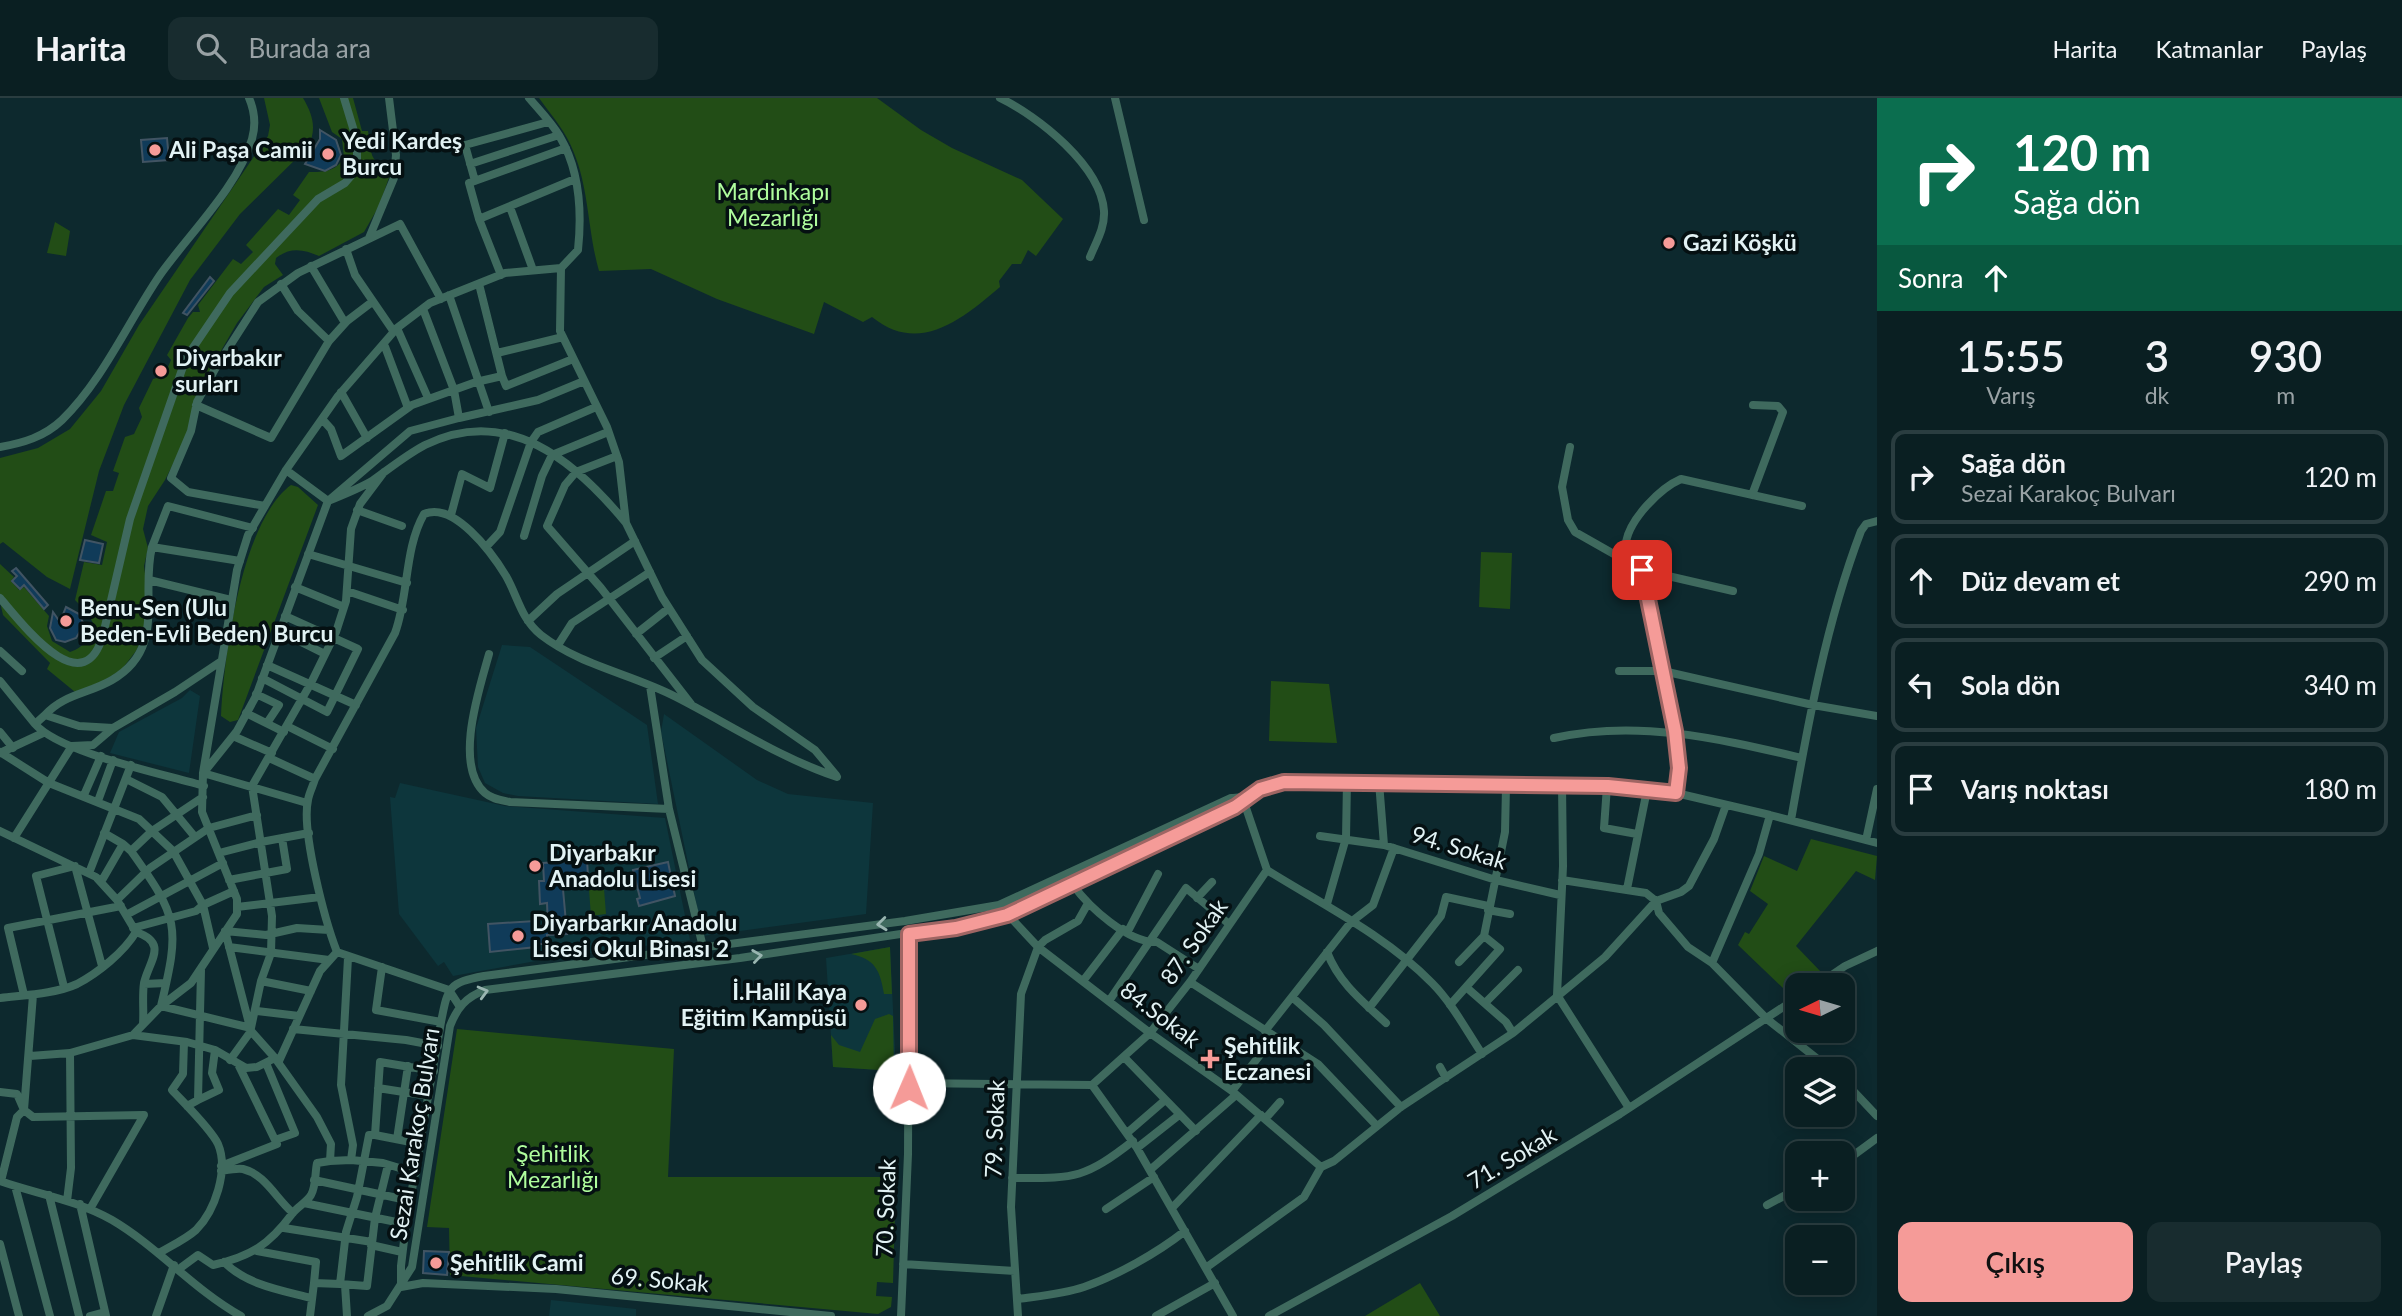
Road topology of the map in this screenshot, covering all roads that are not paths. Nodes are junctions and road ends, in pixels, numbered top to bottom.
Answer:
1 (249, 98) edge
2 (344, 98) edge
3 (389, 98) edge
4 (529, 98) edge
5 (1000, 98) edge
6 (1115, 98) edge
7 (548, 122) junction
8 (559, 135) junction
9 (566, 148) junction
10 (470, 164) junction
11 (575, 179) junction
12 (475, 181) junction
13 (510, 207) junction
14 (479, 219) junction
15 (1144, 220) dead end
16 (369, 238) junction
17 (346, 249) junction
18 (1090, 257) dead end
19 (311, 266) junction
20 (561, 268) junction
21 (533, 270) junction
22 (500, 275) junction
23 (281, 284) junction
24 (479, 284) junction
25 (445, 297) junction
26 (372, 302) junction
27 (423, 309) junction
28 (345, 323) junction
29 (396, 330) junction
30 (563, 337) junction
31 (329, 341) junction
32 (384, 344) junction
33 (497, 353) junction
34 (573, 359) junction
35 (502, 376) junction
36 (480, 381) junction
37 (583, 381) junction
38 (453, 390) junction
39 (341, 393) junction
40 (428, 398) junction
41 (1753, 404) dead end
42 (196, 405) junction
43 (596, 407) junction
44 (408, 408) junction
45 (489, 412) junction
46 (459, 418) junction
47 (322, 419) junction
48 (608, 432) junction
49 (505, 433) junction
50 (367, 438) junction
51 (531, 442) junction
52 (0, 447) edge
53 (1570, 447) dead end
54 (552, 455) junction
55 (617, 456) junction
56 (286, 470) junction
57 (384, 472) junction
58 (576, 472) junction
59 (1752, 495) junction
60 (328, 501) junction
61 (265, 506) junction
62 (1802, 506) dead end
63 (357, 510) junction
64 (451, 515) junction
65 (1877, 521) edge
66 (626, 523) junction
67 (402, 526) dead end
68 (253, 528) junction
69 (524, 536) dead end
70 (635, 541) junction
71 (152, 547) junction
72 (486, 547) junction
73 (308, 554) junction
74 (240, 561) junction
75 (1630, 564) junction
76 (348, 565) junction
77 (1642, 570) junction
78 (650, 572) junction
79 (589, 573) junction
80 (149, 580) junction
81 (407, 583) junction
82 (295, 587) junction
83 (346, 591) junction
84 (1733, 591) dead end
85 (0, 598) edge
86 (608, 598) junction
87 (231, 600) junction
88 (344, 607) junction
89 (669, 608) junction
90 (403, 610) junction
91 (285, 616) junction
92 (527, 621) junction
93 (279, 631) junction
94 (636, 634) junction
95 (687, 636) junction
96 (332, 639) junction
97 (558, 645) junction
98 (0, 651) edge
99 (325, 654) junction
100 (489, 654) dead end
101 (654, 658) junction
102 (220, 662) junction
103 (267, 665) junction
104 (22, 671) dead end
105 (1619, 671) dead end
106 (1663, 671) junction
107 (262, 678) junction
108 (0, 681) edge
109 (311, 683) junction
110 (650, 686) junction
111 (256, 694) junction
112 (335, 695) junction
113 (302, 699) junction
114 (356, 705) junction
115 (1813, 705) junction
116 (695, 709) junction
117 (246, 713) junction
118 (45, 715) junction
119 (1877, 716) edge
120 (267, 723) junction
121 (35, 724) junction
122 (113, 728) junction
123 (285, 729) junction
124 (1675, 731) junction
125 (0, 732) edge
126 (43, 733) junction
127 (233, 736) junction
128 (1554, 738) dead end
129 (72, 746) junction
130 (13, 748) junction
131 (333, 749) junction
132 (1, 753) edge
133 (270, 755) junction
134 (101, 756) junction
135 (1802, 758) junction
136 (113, 760) junction
137 (131, 765) junction
138 (203, 773) junction
139 (126, 779) junction
140 (315, 779) junction
141 (1347, 781) junction
142 (1379, 782) junction
143 (49, 783) junction
144 (1562, 785) junction
145 (204, 786) junction
146 (252, 786) junction
147 (1608, 786) junction
148 (1506, 787) junction
149 (1877, 789) edge
150 (1647, 790) junction
151 (1676, 793) junction
152 (84, 795) junction
153 (203, 797) junction
154 (1243, 799) junction
155 (98, 801) junction
156 (307, 803) junction
157 (1727, 806) junction
158 (114, 808) junction
159 (669, 809) junction
160 (177, 814) junction
161 (1770, 814) junction
162 (257, 816) junction
163 (1791, 820) junction
164 (209, 828) junction
165 (0, 831) edge
166 (152, 831) junction
167 (104, 833) junction
168 (309, 834) junction
169 (1637, 834) junction
170 (195, 836) junction
171 (1320, 836) dead end
172 (14, 838) junction
173 (282, 838) junction
174 (1346, 838) junction
175 (1866, 840) junction
176 (261, 842) junction
177 (1877, 843) edge
178 (123, 844) junction
179 (1384, 845) junction
180 (1394, 848) junction
181 (131, 851) junction
182 (173, 851) junction
183 (219, 853) junction
184 (223, 863) junction
185 (75, 866) junction
186 (1267, 870) junction
187 (146, 872) junction
188 (89, 873) junction
189 (265, 873) junction
190 (1158, 874) dead end
191 (189, 880) junction
192 (229, 880) junction
193 (1496, 880) junction
194 (1562, 880) junction
195 (101, 882) junction
196 (1212, 883) dead end
197 (1073, 884) junction
198 (1627, 889) junction
199 (234, 891) junction
200 (162, 895) junction
201 (1560, 895) junction
202 (320, 897) junction
203 (1197, 898) junction
204 (270, 901) junction
205 (1656, 901) junction
206 (119, 903) junction
207 (1327, 904) junction
208 (203, 905) junction
209 (999, 905) junction
210 (1087, 905) junction
211 (237, 907) junction
212 (1488, 908) junction
213 (88, 913) junction
214 (1510, 914) dead end
215 (126, 915) junction
216 (1007, 915) junction
217 (172, 917) junction
218 (47, 921) junction
219 (1351, 922) junction
220 (1229, 924) junction
221 (134, 930) junction
222 (328, 930) junction
223 (225, 931) junction
224 (1125, 931) junction
225 (272, 934) junction
226 (909, 934) junction
227 (1484, 936) junction
228 (1150, 942) junction
229 (229, 947) junction
230 (703, 947) junction
231 (1038, 947) junction
232 (213, 948) junction
233 (1877, 951) edge
234 (337, 952) junction
235 (1327, 952) junction
236 (271, 953) junction
237 (348, 958) junction
238 (329, 960) junction
239 (1406, 961) junction
240 (1459, 962) dead end
241 (1712, 963) junction
242 (102, 966) junction
243 (201, 967) junction
244 (382, 967) junction
245 (1199, 969) junction
246 (1518, 970) dead end
247 (1834, 973) edge
248 (261, 981) junction
249 (1083, 981) junction
250 (1191, 982) junction
251 (166, 983) junction
252 (144, 984) junction
253 (64, 987) junction
254 (1466, 987) junction
255 (449, 990) junction
256 (311, 991) junction
257 (29, 995) junction
258 (1557, 995) junction
259 (1292, 997) junction
260 (0, 999) edge
261 (1109, 1001) junction
262 (1485, 1003) junction
263 (1450, 1005) junction
264 (161, 1006) junction
265 (1785, 1006) edge
266 (460, 1007) junction
267 (1369, 1007) junction
268 (257, 1011) junction
269 (299, 1016) junction
270 (200, 1017) junction
271 (1767, 1019) junction
272 (441, 1023) junction
273 (1386, 1023) dead end
274 (143, 1024) junction
275 (293, 1029) junction
276 (251, 1030) junction
277 (1265, 1031) junction
278 (1513, 1033) junction
279 (1150, 1034) junction
280 (133, 1035) junction
281 (344, 1035) junction
282 (1274, 1037) junction
283 (184, 1042) junction
284 (199, 1046) junction
285 (438, 1046) junction
286 (215, 1050) junction
287 (70, 1053) junction
288 (1482, 1054) junction
289 (30, 1056) junction
290 (1124, 1057) junction
291 (1815, 1057) edge
292 (277, 1060) junction
293 (234, 1062) junction
294 (266, 1063) junction
295 (408, 1066) junction
296 (1440, 1067) dead end
297 (434, 1071) junction
298 (1446, 1078) junction
299 (909, 1083) junction
300 (1016, 1084) junction
301 (1092, 1086) junction
302 (378, 1088) junction
303 (0, 1092) edge
304 (404, 1092) junction
305 (1234, 1093) junction
306 (1855, 1093) edge
307 (429, 1096) junction
308 (198, 1100) junction
309 (1164, 1101) junction
310 (1280, 1102) dead end
311 (187, 1106) junction
312 (1401, 1107) junction
313 (1629, 1108) junction
314 (24, 1110) junction
315 (1179, 1115) junction
316 (1877, 1116) edge
317 (72, 1117) junction
318 (1263, 1117) junction
319 (1377, 1126) junction
320 (1196, 1131) junction
321 (1127, 1133) junction
322 (375, 1135) junction
323 (1877, 1138) edge
324 (397, 1139) junction
325 (275, 1140) junction
326 (421, 1144) junction
327 (1135, 1145) junction
328 (4, 1149) edge
329 (1855, 1154) edge
330 (351, 1160) junction
331 (330, 1161) junction
332 (366, 1161) junction
333 (388, 1165) junction
334 (1321, 1167) junction
335 (221, 1168) junction
336 (415, 1172) junction
337 (1152, 1174) junction
338 (1012, 1178) junction
339 (314, 1180) junction
340 (0, 1181) edge
341 (15, 1186) junction
342 (359, 1190) junction
343 (382, 1193) junction
344 (49, 1195) junction
345 (1785, 1195) edge
346 (67, 1201) junction
347 (411, 1201) junction
348 (303, 1203) junction
349 (80, 1204) junction
350 (1767, 1205) dead end
351 (1172, 1208) junction
352 (90, 1209) junction
353 (1106, 1209) dead end
354 (293, 1213) junction
355 (352, 1214) junction
356 (375, 1218) junction
357 (406, 1224) junction
358 (284, 1228) junction
359 (1185, 1231) junction
360 (346, 1237) junction
361 (371, 1243) junction
362 (0, 1244) edge
363 (257, 1251) junction
364 (402, 1252) junction
365 (159, 1253) junction
366 (224, 1262) junction
367 (903, 1264) junction
368 (176, 1267) junction
369 (1207, 1267) junction
370 (1015, 1271) junction
371 (314, 1283) junction
372 (1215, 1283) junction
373 (342, 1285) junction
374 (401, 1287) junction
375 (311, 1298) junction
376 (1018, 1299) junction
377 (225, 1307) junction
378 (106, 1314) edge
379 (19, 1316) edge
380 (50, 1316) edge
381 (79, 1316) edge
382 (90, 1316) edge
383 (156, 1316) edge
384 (220, 1316) edge
385 (241, 1316) edge
386 (310, 1316) edge
387 (347, 1316) edge
388 (368, 1316) edge
389 (831, 1316) edge
390 (901, 1316) edge
391 (1018, 1316) edge
392 (1156, 1316) edge
393 (1233, 1316) edge
394 (1269, 1316) edge

1 - 52 street
2 - 85 street
3 - 16 street
4 - 7 street
5 - 18 street
6 - 15 street
7 - 8 street
7 - 10 street
8 - 9 street
8 - 10 street
9 - 11 street
9 - 12 street
10 - 12 street
11 - 13 street
11 - 20 street
12 - 14 street
13 - 14 street
13 - 21 street
14 - 22 street
16 - 17 street
16 - 25 street
17 - 19 street
17 - 26 street
19 - 23 street
19 - 28 street
20 - 21 street
20 - 30 street
21 - 22 street
22 - 24 street
23 - 31 street
23 - 42 street
24 - 25 street
24 - 33 street
25 - 27 street
25 - 36 street
26 - 28 street
26 - 29 street
27 - 29 street
27 - 38 street
28 - 31 street
29 - 32 street
29 - 40 street
30 - 33 street
30 - 34 street
31 - 42 street
32 - 39 street
32 - 44 street
33 - 35 street
34 - 35 street
34 - 37 street
35 - 36 street
36 - 38 street
36 - 45 street
37 - 43 street
37 - 45 street
38 - 40 street
38 - 46 street
39 - 47 street
39 - 50 street
40 - 44 street
41 - 59 street
42 - 61 street
43 - 48 street
43 - 51 street
44 - 50 street
45 - 46 street
46 - 60 street
47 - 50 street
47 - 56 street
48 - 54 street
48 - 55 street
49 - 51 street
49 - 57 street
49 - 64 street
51 - 54 street
51 - 72 street
53 - 75 street
54 - 58 street
54 - 69 street
55 - 58 street
55 - 66 street
56 - 60 street
56 - 61 street
57 - 60 street
57 - 63 street
58 - 66 street
58 - 79 street
59 - 62 street
59 - 75 street
60 - 73 street
61 - 68 street
63 - 67 street
63 - 76 street
64 - 72 street
64 - 81 street
65 - 115 street
66 - 70 street
68 - 71 street
68 - 74 street
70 - 78 street
70 - 79 street
71 - 74 street
71 - 80 street
72 - 92 street
73 - 76 street
73 - 82 street
74 - 87 street
75 - 77 street
76 - 81 street
76 - 83 street
77 - 84 street
77 - 106 street
78 - 86 street
78 - 89 street
79 - 86 street
79 - 92 street
80 - 87 street
80 - 118 street
81 - 90 street
82 - 88 street
82 - 91 street
83 - 88 street
83 - 90 street
86 - 94 street
86 - 97 street
87 - 102 street
88 - 96 street
89 - 94 street
89 - 95 street
90 - 114 street
91 - 93 street
91 - 96 street
92 - 97 street
93 - 99 street
93 - 103 street
94 - 101 street
95 - 101 street
95 - 116 street
96 - 99 street
96 - 112 street
97 - 110 street
98 - 104 street
99 - 109 street
100 - 159 street
101 - 116 street
102 - 122 street
102 - 138 street
103 - 107 street
103 - 109 street
105 - 106 street
106 - 115 street
106 - 124 street
107 - 111 street
107 - 113 street
108 - 121 street
109 - 112 street
109 - 113 street
110 - 116 street
110 - 159 street
111 - 117 street
111 - 120 street
112 - 113 street
112 - 114 street
113 - 123 street
114 - 131 street
115 - 119 street
115 - 135 street
117 - 120 street
117 - 127 street
118 - 121 street
118 - 122 street
120 - 123 street
121 - 126 street
122 - 129 street
123 - 131 street
123 - 133 street
124 - 128 street
124 - 135 street
124 - 151 street
125 - 130 street
126 - 129 street
126 - 130 street
127 - 133 street
127 - 138 street
129 - 134 street
129 - 143 street
130 - 132 street
131 - 140 street
132 - 143 street
133 - 140 street
133 - 146 street
134 - 136 street
134 - 152 street
135 - 163 street
136 - 137 street
136 - 155 street
137 - 139 street
137 - 145 street
138 - 145 street
138 - 146 street
139 - 158 street
139 - 160 street
140 - 156 street
141 - 142 street
141 - 154 street
141 - 174 street
142 - 148 street
142 - 179 street
143 - 152 street
143 - 172 street
144 - 147 street
144 - 148 street
144 - 194 street
145 - 153 street
146 - 156 street
146 - 162 street
147 - 150 street
147 - 169 street
148 - 193 street
149 - 175 street
150 - 151 street
150 - 169 street
151 - 157 street
152 - 155 street
153 - 160 street
153 - 164 street
154 - 186 street
154 - 197 street, Sezai Karakoç Bulvarı
154 - 209 street
155 - 158 street
156 - 168 street
157 - 161 street
157 - 205 street
158 - 166 street
158 - 167 street
159 - 230 street
160 - 166 street
160 - 170 street
161 - 163 street
161 - 241 street
162 - 164 street
162 - 176 street
163 - 175 street
164 - 170 street
164 - 183 street
165 - 172 street
166 - 181 street
166 - 182 street
167 - 178 street
167 - 188 street
168 - 173 street
168 - 202 street
169 - 198 street
170 - 182 street
171 - 174 street, 94. Sokak
172 - 185 street
173 - 176 street
173 - 189 street
174 - 179 street, 94. Sokak
174 - 207 street
175 - 177 street
176 - 183 street
176 - 189 street
178 - 181 street
178 - 195 street
179 - 180 street, 94. Sokak
180 - 193 street, 94. Sokak
180 - 219 street
181 - 187 street
182 - 187 street
182 - 191 street
183 - 184 street
184 - 191 street
184 - 192 street
185 - 188 street
185 - 213 street
185 - 218 street
186 - 207 street
186 - 220 street, 87. Sokak
187 - 200 street
187 - 206 street
188 - 195 street
189 - 192 street
189 - 204 street
190 - 224 street
191 - 200 street
191 - 208 street
192 - 199 street
193 - 201 street, 94. Sokak
193 - 212 street
194 - 198 street
194 - 201 street
195 - 206 street
196 - 203 street
197 - 210 street
197 - 216 street, Sezai Karakoç Bulvarı
198 - 205 street
199 - 208 street
199 - 211 street
200 - 215 street
200 - 217 street
201 - 258 street
202 - 204 street
202 - 222 street
203 - 220 street
203 - 228 street
204 - 211 street
204 - 225 street
205 - 241 street
205 - 258 street
206 - 213 street
206 - 215 street
207 - 219 street
208 - 217 street
208 - 232 street
209 - 216 street, 84.Sokak
209 -> 230 street
210 - 224 street
210 - 231 street
211 - 223 street
212 - 214 street
212 - 227 street
212 - 239 street
213 - 218 street
213 - 242 street
215 - 221 street
216 - 226 street, Sezai Karakoç Bulvarı
216 - 231 street, 84.Sokak
217 - 221 street
217 - 251 street
218 - 253 street
218 - 257 street
219 - 235 street
219 - 239 street
220 - 245 street, 87. Sokak
221 - 242 street
221 - 252 street
222 - 225 street
222 - 234 street
223 - 225 street
223 - 229 street
223 - 232 street
224 - 228 street
224 - 249 street
225 - 236 street
266 -> 226 street, Sezai Karakoç Bulvarı
226 - 299 street, 70. Sokak
227 - 240 street
227 - 254 street
228 - 245 street
228 - 261 street
229 - 236 street
229 - 276 street
230 - 255 street
231 - 249 street, 84.Sokak
231 - 300 street, 79. Sokak
232 - 243 street
233 - 247 street
234 - 237 street
234 - 238 street
235 - 259 street
235 - 267 street
236 - 238 street
236 - 248 street
237 - 244 street
237 - 281 street
238 - 256 street
239 - 263 street
239 - 267 street
241 - 271 street
242 - 253 street
243 - 264 street
243 - 270 street
244 - 255 street
244 - 272 street
245 - 250 street, 87. Sokak
246 - 262 street
248 - 256 street
248 - 268 street
249 - 261 street, 84.Sokak
250 - 277 street
250 - 279 street, 87. Sokak
251 - 252 street
251 - 264 street
252 - 274 street
253 - 257 street
254 - 262 street
254 - 263 street
255 - 266 street
255 - 272 street
256 - 269 street
257 - 260 street
257 - 289 street
258 - 278 street
258 - 313 street
259 - 277 street
259 - 312 street
261 - 279 street, 84.Sokak
262 - 278 street
263 - 288 street
264 - 270 street
264 - 274 street
265 - 271 street, 71. Sokak
266 - 374 street, Sezai Karakoç Bulvarı
267 - 273 street
268 - 269 street
268 - 276 street
269 - 275 street
270 - 276 street
270 - 284 street
271 - 291 street
271 - 313 street, 71. Sokak
272 - 285 street
274 - 280 street
275 - 281 street
275 - 292 street
276 - 292 street
276 - 293 street
277 - 282 street
278 - 288 street
279 - 290 street, 87. Sokak
279 - 305 street, 84.Sokak
280 - 283 street
280 - 287 street
281 - 285 street
281 - 330 street
282 - 305 street
282 - 319 street
283 - 284 street
283 - 311 street
284 - 286 street
284 - 308 street
285 - 297 street
286 - 293 street
286 - 308 street
287 - 289 street
287 - 317 street
288 - 298 street
289 - 314 street
290 - 301 street, 87. Sokak
290 - 309 street
292 - 294 street
292 - 331 street
293 - 294 street
293 - 325 street
294 - 325 street
295 - 297 street
295 - 302 street
295 - 304 street
296 - 298 street
297 - 307 street
298 - 312 street
299 - 300 street
299 - 367 street, 70. Sokak
300 - 301 street
300 - 338 street, 79. Sokak
301 - 321 street
302 - 304 street
302 - 322 street
303 - 314 street
304 - 307 street
304 - 324 street
305 - 318 street, 84.Sokak
305 - 320 street
306 - 316 street
307 - 326 street
308 - 311 street
309 - 315 street
309 - 321 street
310 - 318 street
311 - 335 street
312 - 319 street
313 - 394 street, 71. Sokak
314 - 317 street
314 - 328 street
315 - 320 street
315 - 327 street
317 - 346 street
317 - 352 street
318 - 334 street, 84.Sokak
318 - 351 street
319 - 334 street
320 - 337 street
321 - 327 street
322 - 324 street
322 - 332 street
323 - 329 street
324 - 326 street
325 - 335 street
326 - 336 street
327 - 337 street
327 - 338 street
328 - 340 street
330 - 331 street
330 - 332 street
331 - 339 street
332 - 333 street
332 - 342 street
333 - 336 street
333 - 343 street
334 - 369 street
335 - 354 street
335 - 365 street
336 - 347 street
337 - 351 street
337 - 353 street
338 - 370 street, 79. Sokak
339 - 342 street
339 - 348 street
340 - 341 street
341 - 344 street
341 - 380 street
342 - 343 street
342 - 355 street
343 - 347 street
343 - 356 street
344 - 346 street
344 - 381 street
345 - 350 street
346 - 349 street
347 - 357 street
348 - 354 street
348 - 355 street
349 - 352 street
349 - 378 street
351 - 359 street
352 - 365 street
354 - 358 street
355 - 356 street
355 - 360 street
356 - 357 street
356 - 361 street
357 - 364 street
358 - 360 street
358 - 363 street
359 - 369 street
359 - 376 street
360 - 361 street
360 - 373 street
361 - 364 street
361 - 373 street
362 - 379 street
363 - 366 street
363 - 371 street
364 - 374 street
365 - 368 street
366 - 368 street
366 - 375 street
367 - 370 street
367 - 390 street, 70. Sokak
368 - 377 street
368 - 383 street
369 - 372 street
370 - 376 street, 79. Sokak
371 - 373 street
371 - 375 street
372 - 392 street
372 - 393 street
373 - 387 street
374 - 388 street, Sezai Karakoç Bulvarı
374 - 389 street, 69. Sokak
375 - 386 street
376 - 391 street, 79. Sokak
377 - 384 street
377 - 385 street
378 - 382 street

